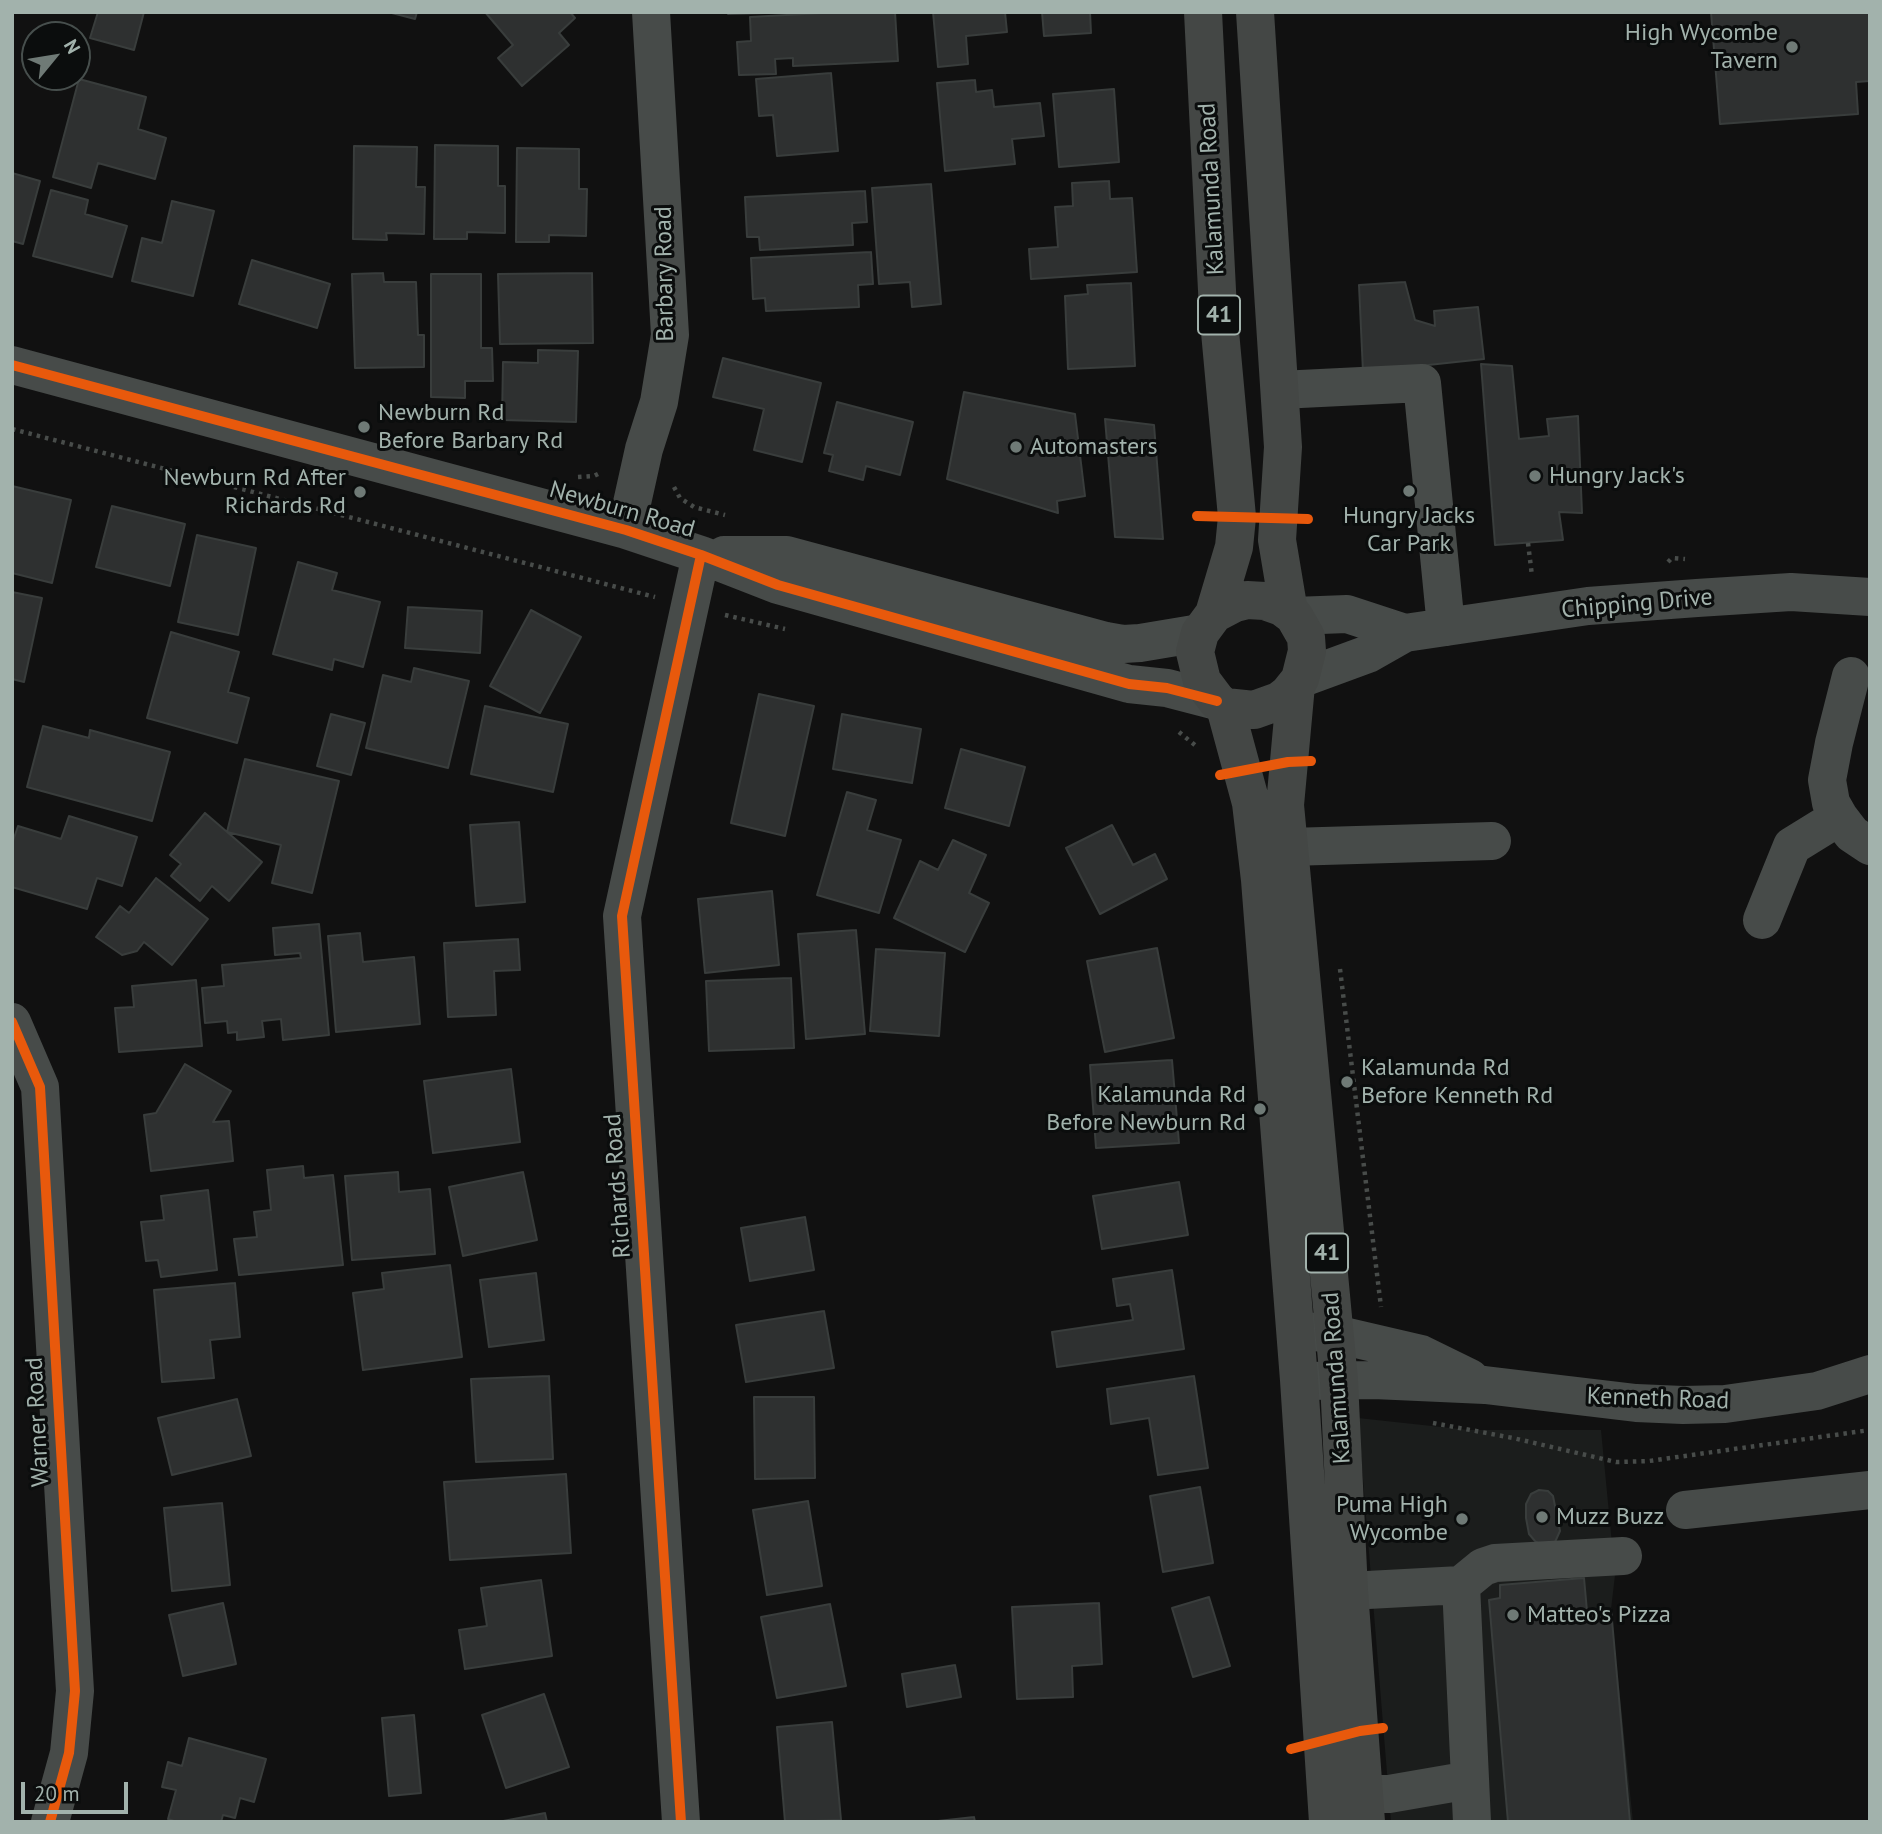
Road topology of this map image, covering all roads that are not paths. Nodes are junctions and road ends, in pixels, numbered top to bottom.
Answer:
1 (651, 12) edge
2 (1203, 12) edge
3 (1255, 16) edge
4 (1218, 310) junction
5 (12, 365) edge
6 (1280, 390) junction
7 (626, 530) junction
8 (701, 555) junction
9 (1870, 597) edge
10 (1288, 612) junction
11 (1207, 623) junction
12 (1446, 627) junction
13 (1405, 633) junction
14 (1851, 677) dead end
15 (1292, 688) junction
16 (1221, 704) junction
17 (1839, 817) junction
18 (1492, 841) dead end
19 (1870, 846) edge
20 (1289, 847) junction
21 (1762, 920) dead end
22 (12, 1022) edge
23 (1294, 1331) junction
24 (1335, 1334) junction
25 (1870, 1374) edge
26 (1298, 1380) junction
27 (1339, 1381) junction
28 (1485, 1385) junction
29 (1870, 1490) edge
30 (1685, 1510) dead end
31 (1623, 1556) dead end
32 (1461, 1585) junction
33 (1349, 1591) junction
34 (1470, 1780) junction
35 (1365, 1808) edge
36 (50, 1822) edge
37 (681, 1822) edge
38 (1328, 1822) edge
39 (1472, 1822) edge

1 - 7 street, Barbary Road
2 - 4 main road, Kalamunda Road / 41
3 - 4 main road
3 - 6 main road, Kalamunda Road / 41
4 - 11 main road, Kalamunda Road / 41
5 - 7 street, Newburn Road
6 - 10 main road, Kalamunda Road / 41
6 - 12 street
7 - 8 street, Newburn Road
8 - 11 street, Newburn Road
8 - 16 street, Newburn Road
8 - 37 street, Richards Road
9 - 12 street, Chipping Drive
10 - 11 main road
10 - 13 street, Chipping Drive
10 - 15 main road, Kalamunda Road / 41
11 - 16 main road, Kalamunda Road / 41
12 - 13 street, Chipping Drive
13 - 15 street, Chipping Drive
14 - 17 street
15 - 16 main road
15 - 20 main road, Kalamunda Road / 41
16 - 23 main road, Kalamunda Road / 41
17 - 19 street
17 - 21 street
18 - 20 street
20 - 24 main road, Kalamunda Road / 41
22 - 36 street, Warner Road
23 - 24 street, Kenneth Road
23 - 26 main road, Kalamunda Road / 41
24 - 27 main road, Kalamunda Road / 41
24 - 28 street, Kenneth Road
25 - 28 street, Kenneth Road
26 - 27 street, Kenneth Road
26 - 38 main road, Kalamunda Road / 41
27 - 28 street, Kenneth Road
27 - 33 main road, Kalamunda Road / 41
29 - 30 street
31 - 32 street
32 - 33 street
32 - 34 street
33 - 35 main road, Kalamunda Road / 41
34 - 35 street
34 - 39 street

